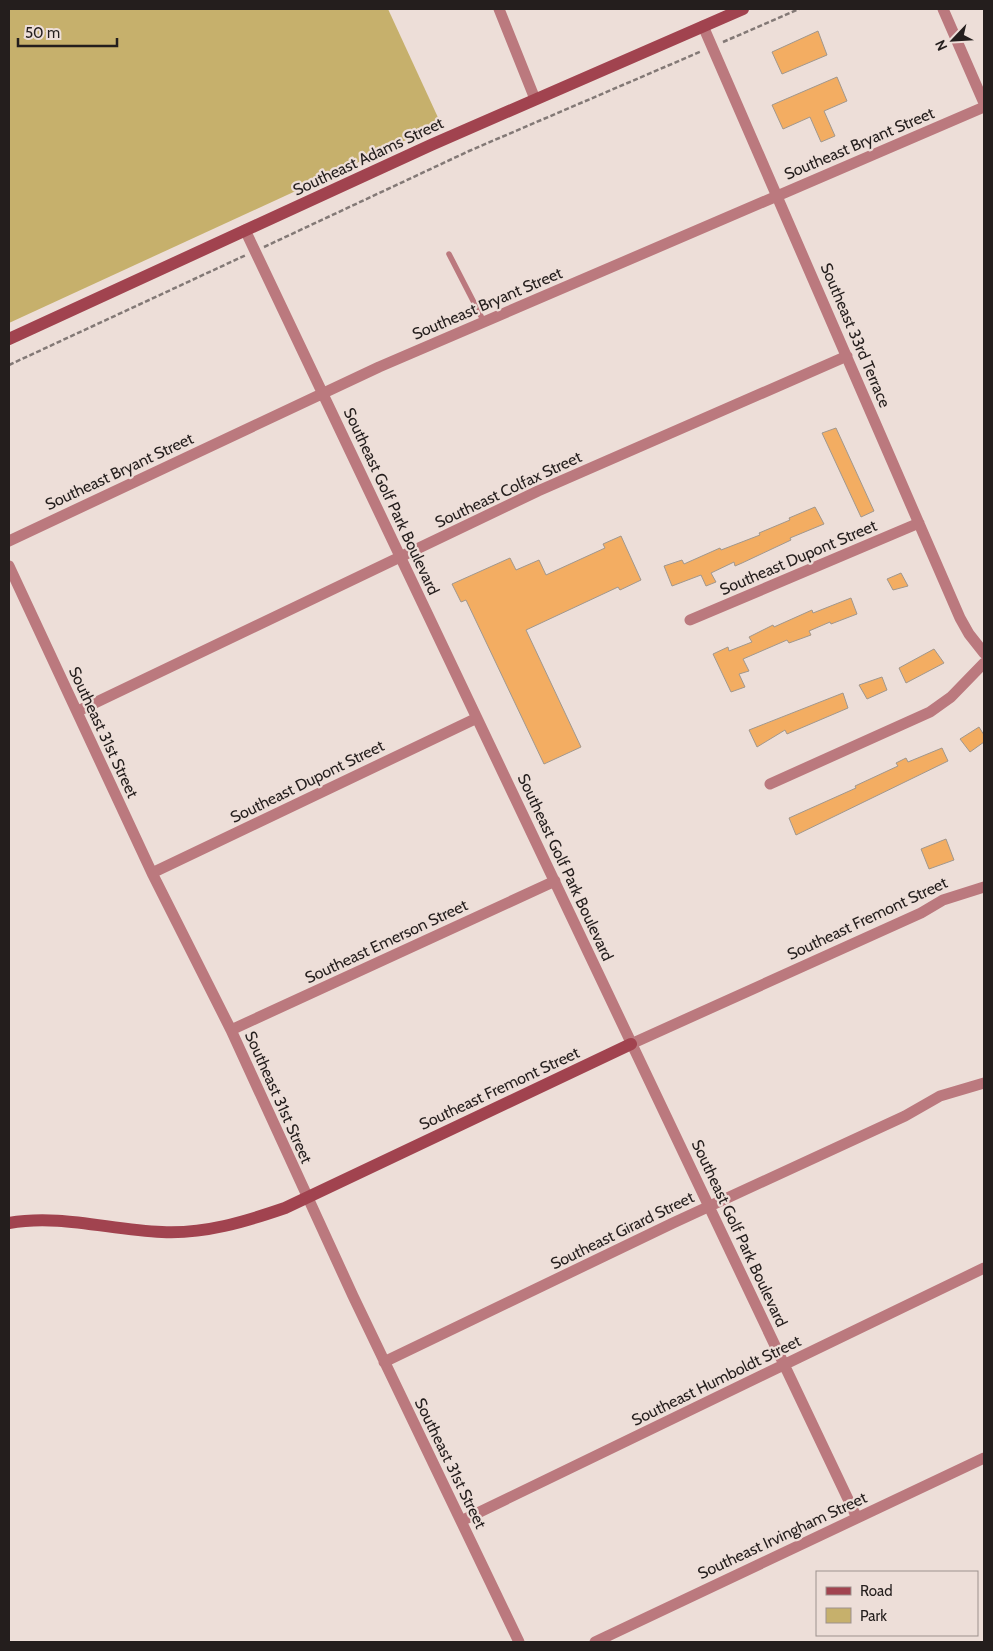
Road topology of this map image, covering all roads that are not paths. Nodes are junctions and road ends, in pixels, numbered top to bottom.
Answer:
1 (499, 9) edge
2 (743, 9) edge
3 (944, 9) edge
4 (702, 26) junction
5 (535, 99) junction
6 (984, 103) edge
7 (984, 107) edge
8 (778, 195) junction
9 (245, 230) junction
10 (449, 254) dead end
11 (484, 322) junction
12 (9, 339) edge
13 (847, 356) junction
14 (323, 394) junction
15 (920, 523) junction
16 (9, 541) edge
17 (400, 557) junction
18 (9, 566) edge
19 (690, 620) dead end
20 (984, 653) edge
21 (984, 663) edge
22 (78, 711) junction
23 (477, 718) junction
24 (770, 784) dead end
25 (152, 873) junction
26 (555, 881) junction
27 (984, 887) edge
28 (231, 1030) junction
29 (631, 1044) junction
30 (984, 1083) edge
31 (307, 1197) junction
32 (709, 1206) junction
33 (9, 1223) edge
34 (984, 1268) edge
35 (384, 1362) junction
36 (784, 1365) junction
37 (984, 1458) edge
38 (857, 1518) junction
39 (460, 1521) junction
40 (519, 1642) edge
41 (595, 1642) edge

1 - 5 street
2 - 4 main road, Southeast Adams Street
3 - 6 street
4 - 5 main road, Southeast Adams Street
4 - 8 street, Southeast 33rd Terrace
5 - 9 main road, Southeast Adams Street
7 - 8 street, Southeast Bryant Street
8 - 11 street, Southeast Bryant Street
8 - 13 street, Southeast 33rd Terrace
9 - 12 main road, Southeast Adams Street
9 - 14 street, Southeast Golf Park Boulevard
10 - 11 lane
11 - 14 street, Southeast Bryant Street
13 - 15 street, Southeast 33rd Terrace
13 - 17 street, Southeast Colfax Street
14 - 16 street, Southeast Bryant Street
14 - 17 street, Southeast Golf Park Boulevard
15 - 19 street, Southeast Dupont Street
15 - 20 street, Southeast 33rd Terrace
17 - 22 street, Southeast Colfax Street
17 - 23 street, Southeast Golf Park Boulevard
18 - 22 street, Southeast 31st Street
21 - 24 street
22 - 25 street, Southeast 31st Street
23 - 25 street, Southeast Dupont Street
23 - 26 street, Southeast Golf Park Boulevard
25 - 28 street, Southeast 31st Street
26 - 28 street, Southeast Emerson Street
26 - 29 street, Southeast Golf Park Boulevard
27 - 29 street, Southeast Fremont Street
28 - 31 street, Southeast 31st Street
29 - 31 main road, Southeast Fremont Street
29 - 32 street, Southeast Golf Park Boulevard
30 - 32 street, Southeast Girard Street
31 - 33 main road, Southeast Fremont Street
31 - 35 street, Southeast 31st Street
32 - 35 street, Southeast Girard Street
32 - 36 street, Southeast Golf Park Boulevard
34 - 36 street, Southeast Humboldt Street
35 - 39 street, Southeast 31st Street
36 - 38 street, Southeast Golf Park Boulevard
36 - 39 street, Southeast Humboldt Street
37 - 38 street, Southeast Irvingham Street
38 - 41 street, Southeast Irvingham Street
39 - 40 street, Southeast 31st Street

